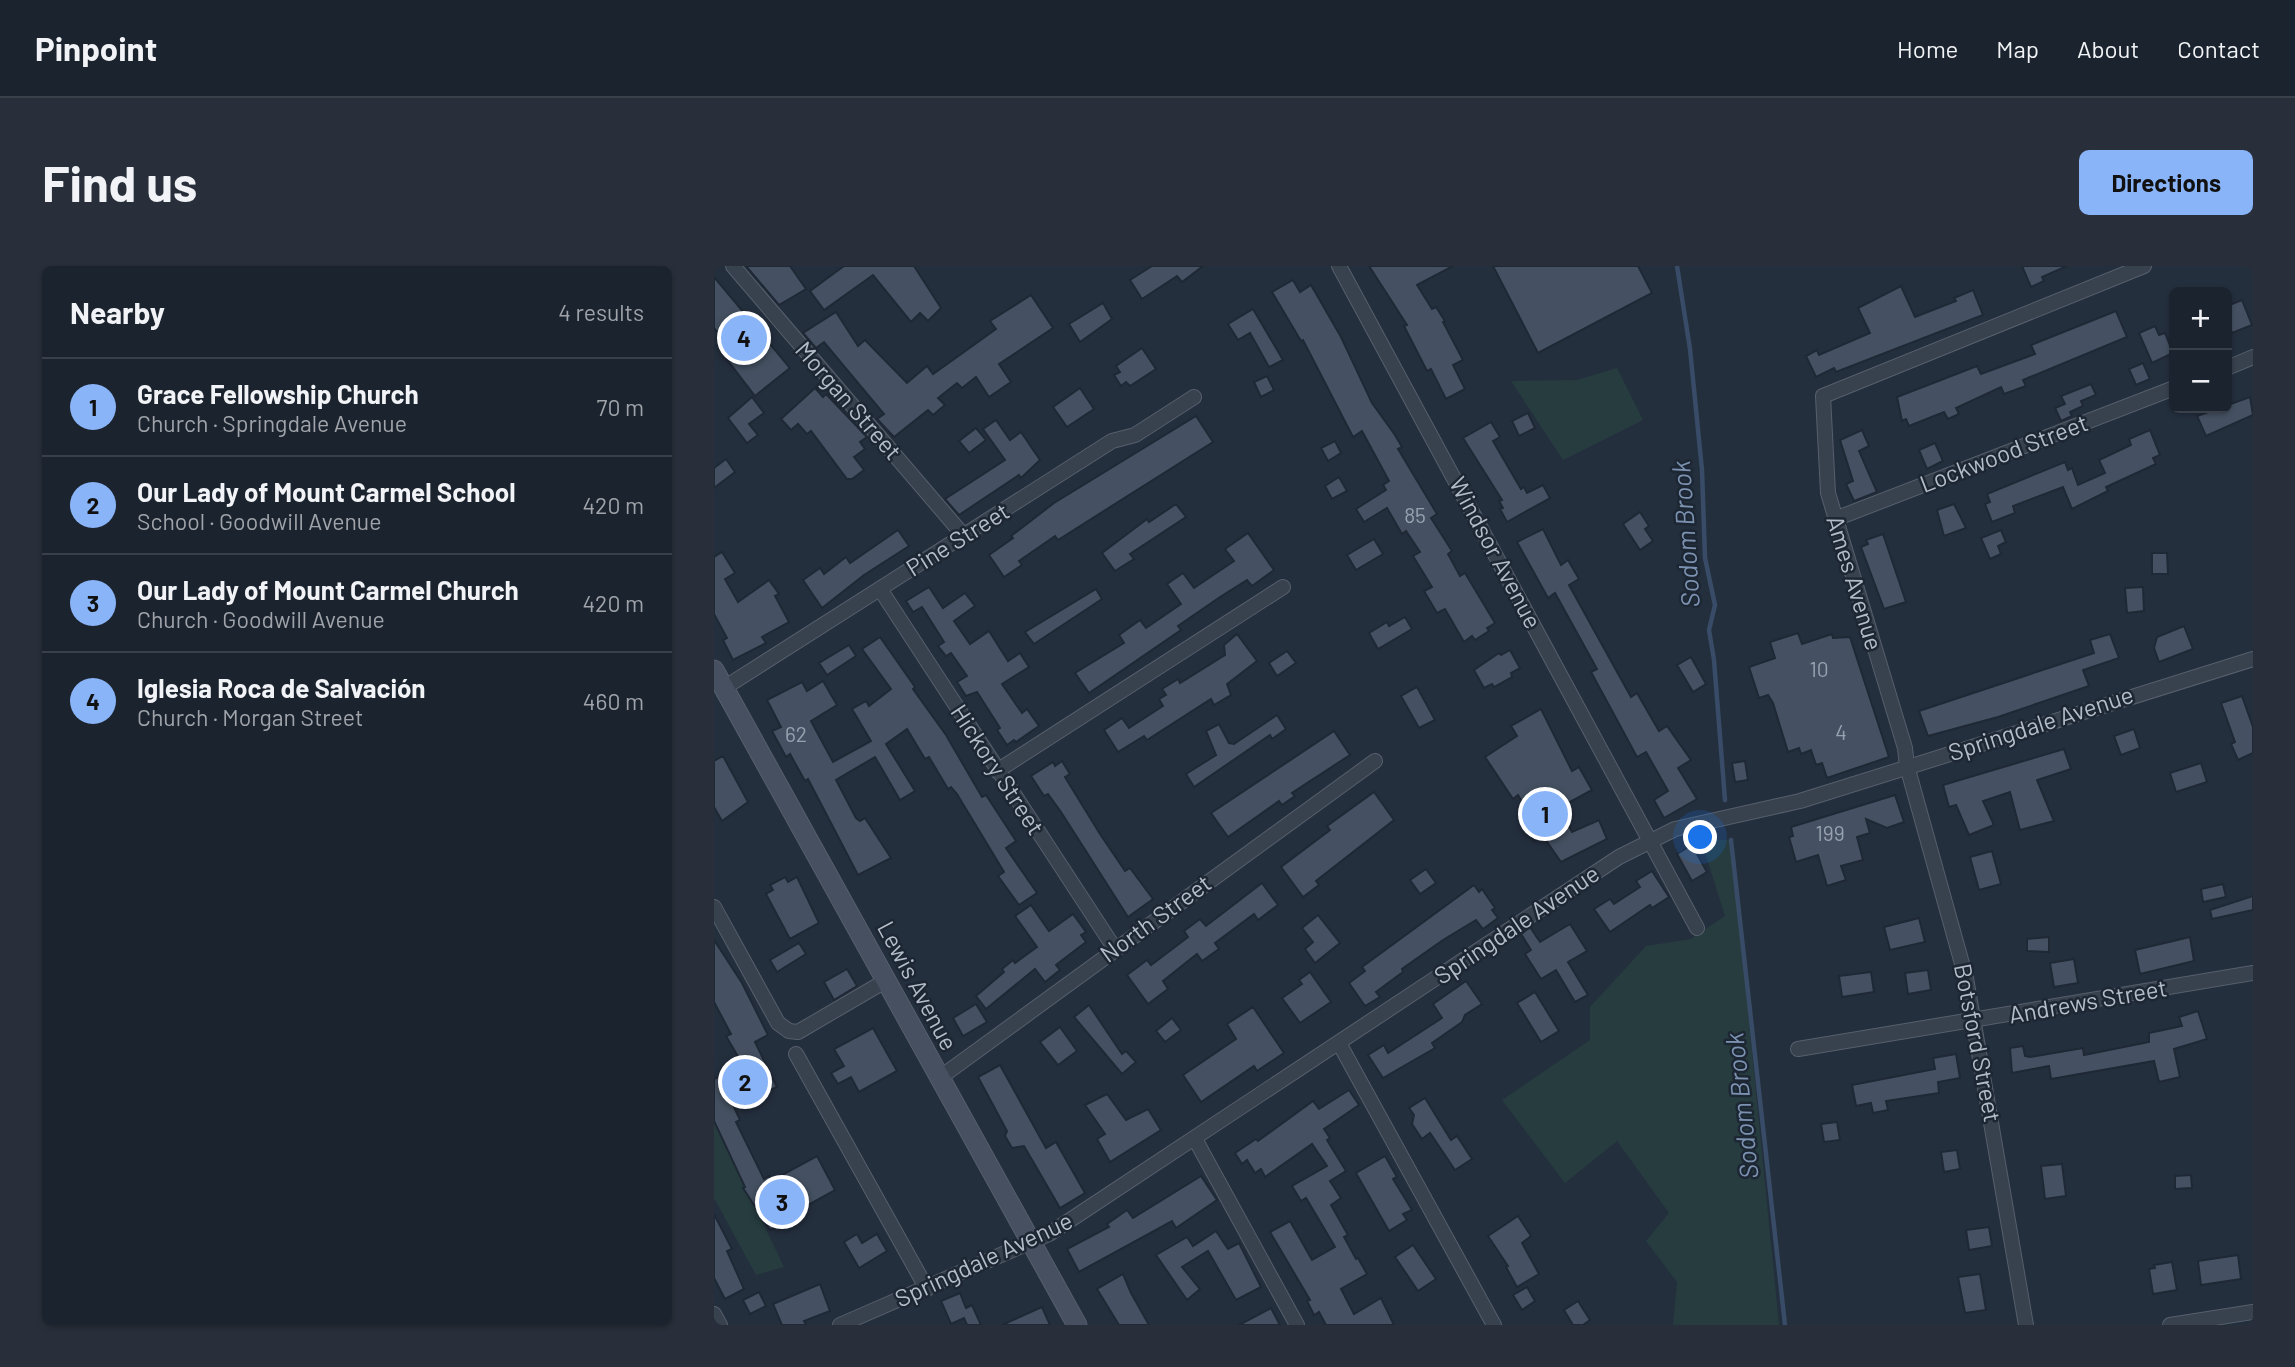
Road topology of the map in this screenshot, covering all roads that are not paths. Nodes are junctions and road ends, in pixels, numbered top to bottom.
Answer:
1 (733, 266) edge
2 (1339, 266) edge
3 (2144, 266) edge
4 (2253, 357) edge
5 (2232, 366) edge
6 (2169, 390) edge
7 (1194, 397) dead end
8 (1835, 520) junction
9 (964, 536) junction
10 (1283, 587) dead end
11 (880, 589) junction
12 (2253, 659) edge
13 (714, 670) edge
14 (724, 688) junction
15 (1375, 761) dead end
16 (1908, 766) junction
17 (997, 771) junction
18 (1650, 840) junction
19 (714, 906) edge
20 (1697, 928) dead end
21 (1115, 949) junction
22 (2253, 973) edge
23 (887, 980) junction
24 (1975, 1022) junction
25 (1339, 1043) junction
26 (1798, 1049) dead end
27 (796, 1054) dead end
28 (938, 1079) junction
29 (1195, 1139) junction
30 (1031, 1243) junction
31 (927, 1289) junction
32 (2253, 1312) edge
33 (714, 1314) edge
34 (720, 1325) edge
35 (841, 1325) edge
36 (1077, 1325) edge
37 (1297, 1325) edge
38 (1494, 1325) edge
39 (2026, 1325) edge
40 (2170, 1325) edge

1 - 9 street, Morgan Street
2 - 18 street, Windsor Avenue
3 - 8 street, Ames Avenue
4 - 5 street
6 - 8 street, Lockwood Street
7 - 9 street, Pine Street
8 - 16 street, Ames Avenue
9 - 11 street, Pine Street
10 - 17 street
11 - 14 street, Pine Street
11 - 17 street, Hickory Street
12 - 16 street, Springdale Avenue
13 - 14 main road, Lewis Avenue
14 - 23 main road, Lewis Avenue
15 - 21 street, North Street
16 - 18 street, Springdale Avenue
16 - 24 street, Botsford Street
17 - 21 street, Hickory Street
18 - 20 street, Windsor Avenue
18 - 25 street, Springdale Avenue
19 - 23 street
21 - 28 street, North Street
22 - 24 street, Andrews Street
23 - 28 main road, Lewis Avenue
24 - 26 street, Andrews Street
24 - 39 street, Botsford Street
25 - 29 street, Springdale Avenue
25 - 38 street
27 - 31 street
28 - 30 main road, Lewis Avenue
29 - 30 street, Springdale Avenue
29 - 37 street
30 - 31 street, Springdale Avenue
30 - 36 main road, Lewis Avenue
31 - 35 street, Springdale Avenue
32 - 40 street
33 - 34 street

